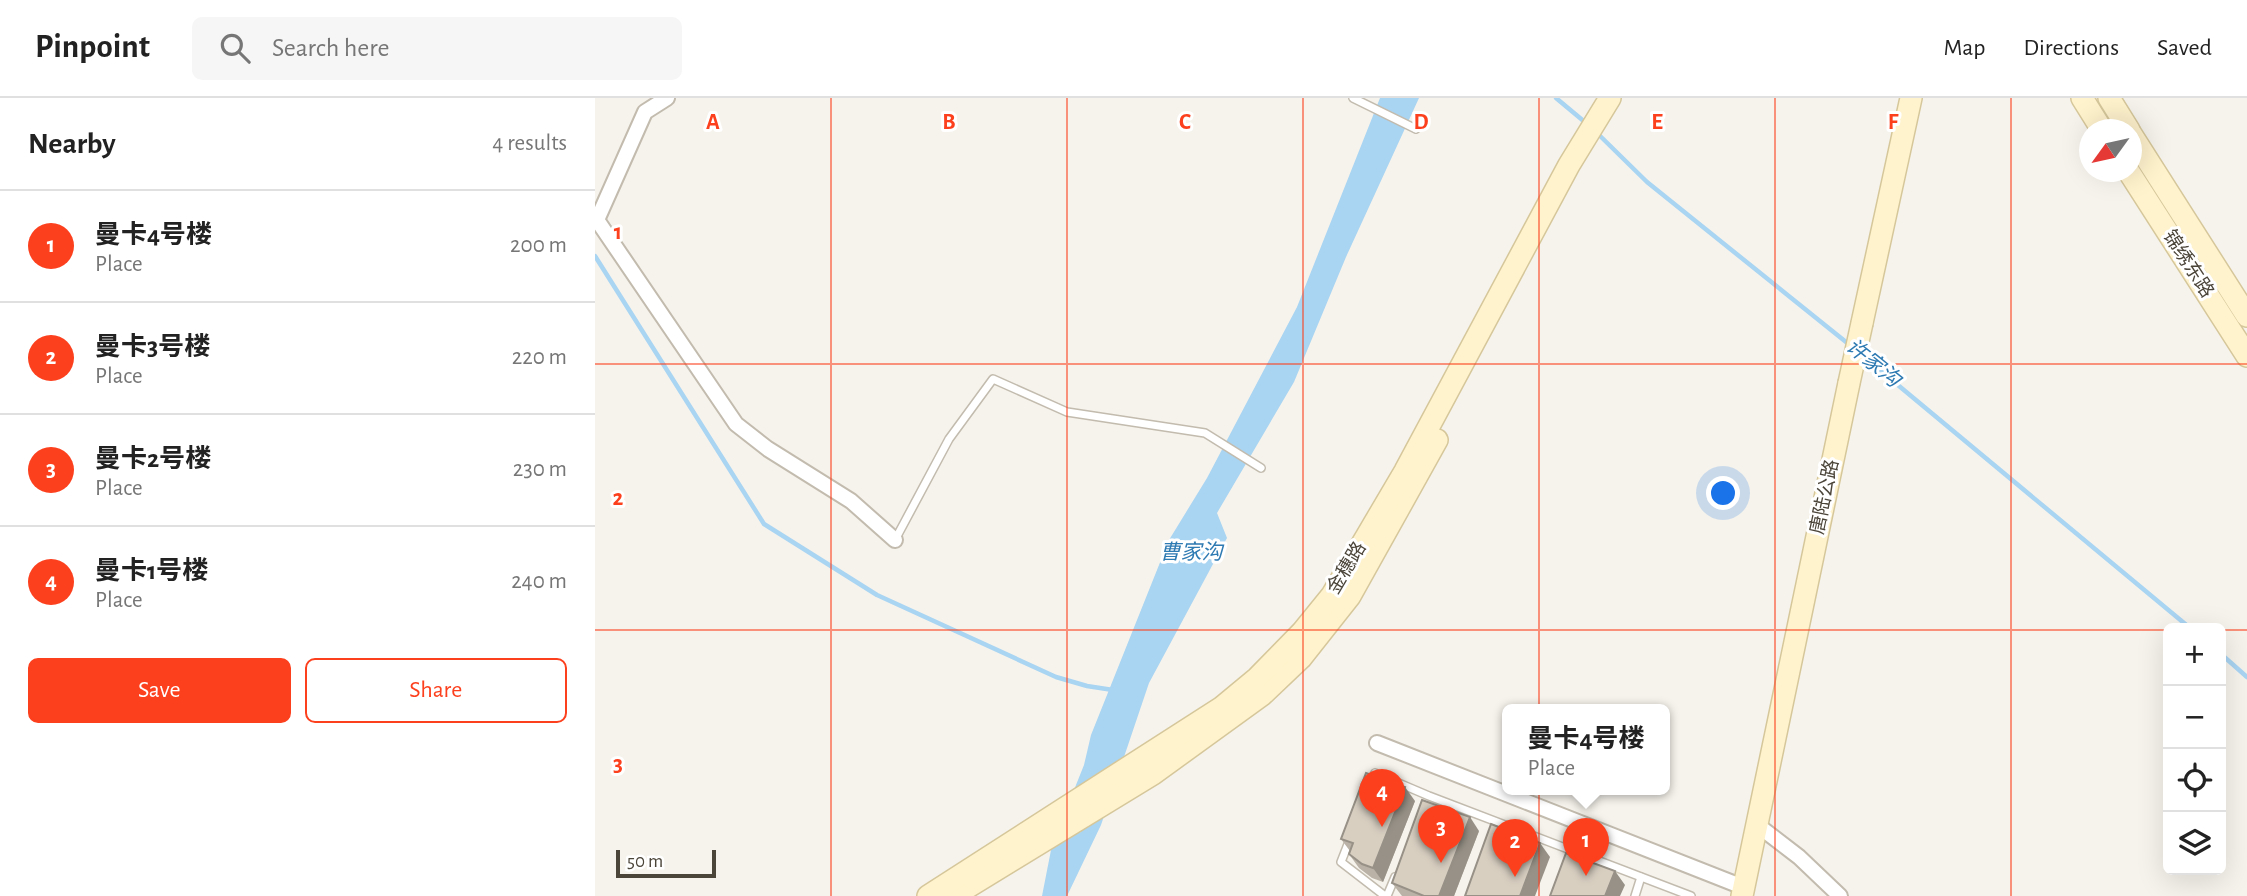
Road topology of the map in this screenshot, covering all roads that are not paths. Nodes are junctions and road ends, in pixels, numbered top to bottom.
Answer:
1 (667, 98) edge
2 (1353, 98) edge
3 (1617, 98) edge
4 (1910, 98) edge
5 (2082, 98) edge
6 (2109, 98) edge
7 (1605, 109) edge
8 (2095, 119) edge
9 (2122, 119) edge
10 (1416, 130) dead end
11 (2142, 151) edge
12 (2135, 182) edge
13 (596, 219) edge
14 (2247, 317) edge
15 (2247, 356) edge
16 (1261, 468) dead end
17 (895, 540) joint
18 (1377, 743) dead end
19 (1502, 794) edge
20 (1505, 795) edge
21 (1429, 796) junction
22 (1365, 798) edge
23 (1424, 809) edge
24 (1494, 821) junction
25 (1756, 824) junction
26 (1490, 834) edge
27 (1351, 836) edge
28 (1570, 850) junction
29 (1000, 859) junction
30 (1565, 861) edge
31 (1398, 871) edge
32 (1641, 877) junction
33 (1742, 891) edge
34 (928, 896) edge
35 (953, 896) edge
36 (1386, 896) edge
37 (1635, 896) edge
38 (1691, 896) edge
39 (1840, 896) edge

1 - 13 street
2 - 10 lane
3 - 7 main road, 金穗路
4 - 25 main road, 唐陆公路, bridge
5 - 8 main road
6 - 9 main road, 锦绣东路
7 - 29 main road, 金穗路
11 - 14 main road, 锦绣东路
12 - 15 main road, 锦绣东路
13 - 17 street
16 - 17 lane
18 - 19 street
20 - 33 street
21 - 22 lane
21 - 23 lane
21 - 24 lane
24 - 26 lane
24 - 28 lane
25 - 33 main road, 唐陆公路
25 - 39 street
27 - 36 lane
28 - 30 lane
28 - 32 lane
29 - 34 main road, 金穗路
29 - 35 main road, 金穗路
31 - 36 lane
32 - 37 lane
32 - 38 lane

